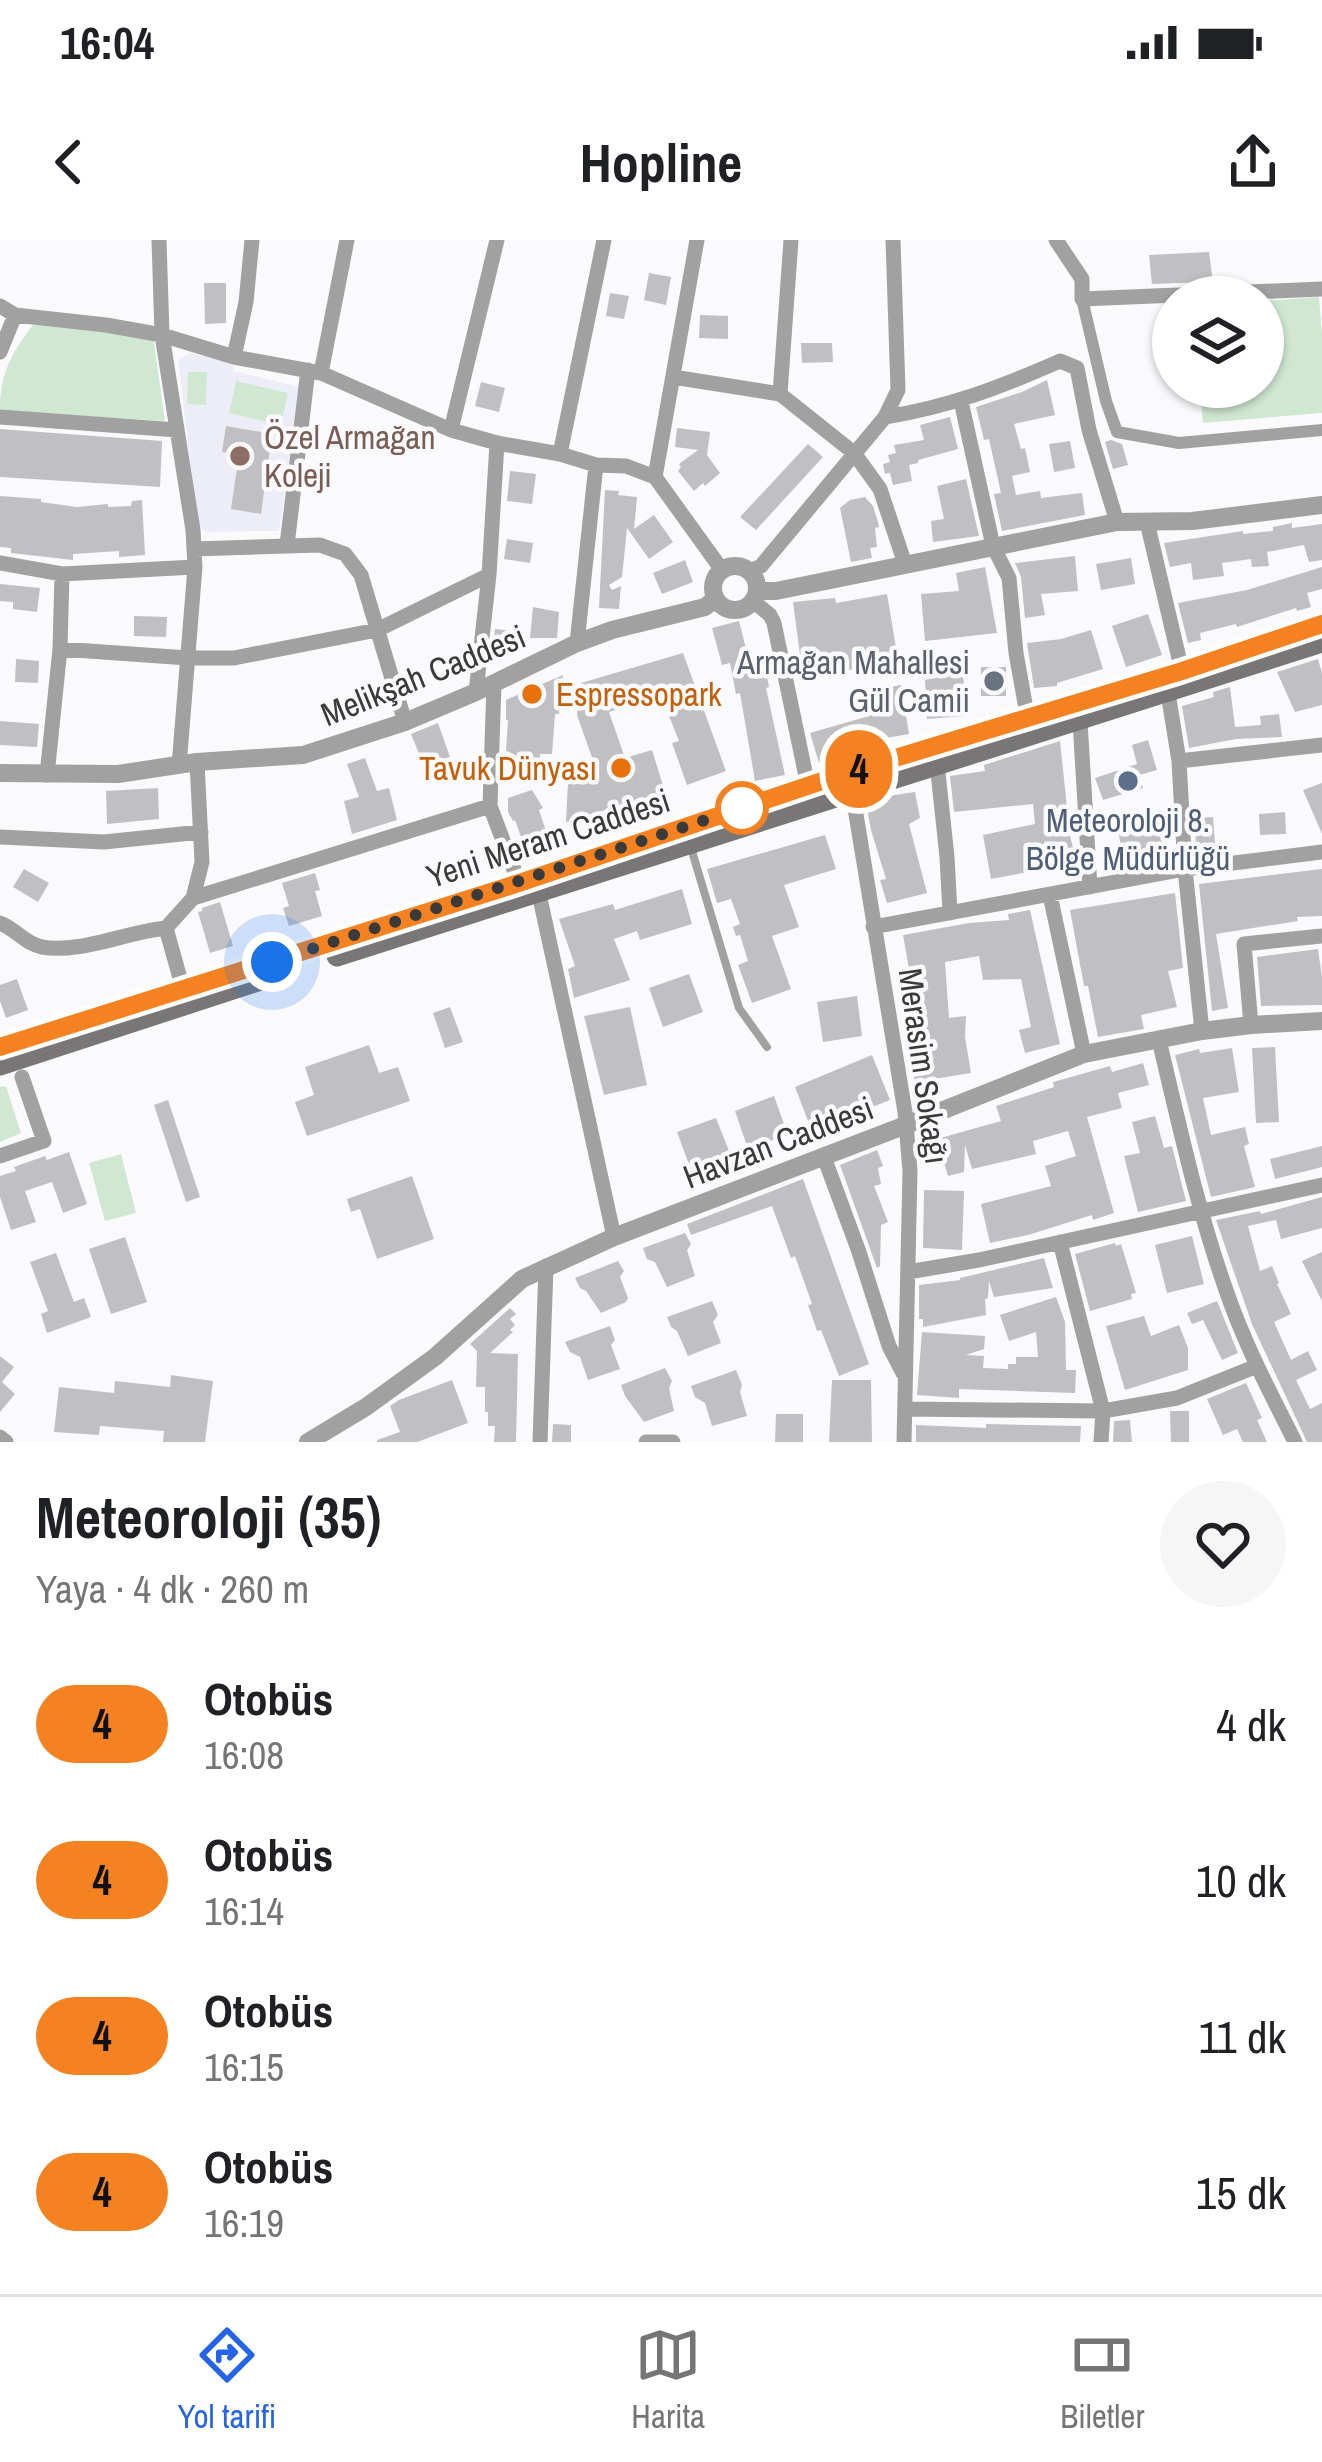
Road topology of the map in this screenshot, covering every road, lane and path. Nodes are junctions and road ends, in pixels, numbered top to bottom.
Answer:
1 (159, 240) edge
2 (252, 240) edge
3 (347, 240) edge
4 (497, 240) edge
5 (604, 240) edge
6 (697, 240) edge
7 (791, 240) edge
8 (893, 240) edge
9 (1056, 240) edge
10 (1322, 289) edge
11 (1082, 299) junction
12 (8, 311) edge
13 (162, 335) junction
14 (0, 352) edge
15 (233, 357) junction
16 (314, 371) junction
17 (673, 377) junction
18 (780, 394) junction
19 (961, 400) junction
20 (0, 417) edge
21 (885, 417) junction
22 (177, 430) junction
23 (451, 430) junction
24 (1322, 430) edge
25 (496, 443) junction
26 (854, 453) junction
27 (560, 454) junction
28 (596, 465) junction
29 (655, 477) junction
30 (1322, 505) edge
31 (1147, 521) junction
32 (1118, 522) junction
33 (287, 545) junction
34 (993, 546) junction
35 (194, 549) junction
36 (0, 563) edge
37 (904, 564) junction
38 (195, 567) junction
39 (722, 570) junction
40 (750, 572) junction
41 (62, 574) junction
42 (489, 574) junction
43 (755, 596) junction
44 (715, 599) junction
45 (1322, 624) edge
46 (376, 630) junction
47 (1322, 642) edge
48 (577, 643) junction
49 (60, 649) junction
50 (188, 658) junction
51 (1182, 671) junction
52 (485, 688) junction
53 (1168, 693) junction
54 (1028, 720) junction
55 (1080, 721) junction
56 (405, 722) junction
57 (1322, 745) edge
58 (1179, 761) junction
59 (188, 764) junction
60 (937, 764) junction
61 (0, 773) edge
62 (47, 775) junction
63 (851, 782) junction
64 (808, 786) junction
65 (490, 806) junction
66 (202, 832) junction
67 (0, 837) edge
68 (689, 845) junction
69 (1322, 852) edge
70 (1184, 869) junction
71 (1090, 887) junction
72 (529, 888) junction
73 (1050, 895) junction
74 (193, 898) junction
75 (950, 913) junction
76 (0, 923) edge
77 (873, 927) junction
78 (166, 928) junction
79 (1322, 936) edge
80 (183, 989) junction
81 (1322, 1021) edge
82 (1251, 1024) junction
83 (1202, 1031) junction
84 (1159, 1040) junction
85 (0, 1047) edge
86 (766, 1047) dead end
87 (1084, 1054) junction
88 (0, 1065) edge
89 (22, 1077) dead end
90 (906, 1126) junction
91 (0, 1156) edge
92 (824, 1157) junction
93 (1322, 1185) edge
94 (1201, 1212) junction
95 (614, 1237) junction
96 (1060, 1242) junction
97 (546, 1266) junction
98 (908, 1272) junction
99 (1258, 1366) junction
100 (905, 1379) junction
101 (905, 1409) junction
102 (1103, 1411) junction
103 (308, 1442) edge
104 (540, 1442) edge
105 (646, 1442) edge
106 (673, 1442) edge
107 (904, 1442) edge
108 (1101, 1442) edge
109 (1294, 1442) edge

1 - 13 street
2 - 15 street
3 - 16 street
4 - 23 street
5 - 27 street
6 - 17 street
7 - 18 street
8 - 21 street
9 - 11 street
10 - 11 street
11 - 24 street
12 - 13 street
12 - 14 street
13 - 15 street
13 - 22 street
15 - 16 street
16 - 23 street
16 - 33 street
17 - 18 street
17 - 29 street
18 - 26 street
19 - 21 street
19 - 32 street
19 - 34 street
20 - 22 street
21 - 26 street
22 - 35 street
23 - 25 street
25 - 27 street
25 - 42 street
26 - 37 street
26 - 40 street
27 - 28 street
28 - 29 street
28 - 48 street
29 - 39 street
30 - 31 street, Melikşah Caddesi
31 - 32 street, Melikşah Caddesi
31 - 51 street
32 - 34 street, Melikşah Caddesi
33 - 35 street
33 - 46 street
34 - 37 street, Melikşah Caddesi
34 - 54 street
35 - 38 street
36 - 41 street
37 - 43 street, Melikşah Caddesi
38 - 41 street
38 - 50 street
39 - 40 street
39 - 44 street
40 - 43 street
41 - 49 street
42 - 46 street
42 - 52 street
43 - 44 street, Melikşah Caddesi
43 - 64 street
44 - 48 street, Melikşah Caddesi
45 - 51 main road, Yeni Meram Caddesi
46 - 50 street
46 - 56 street
47 - 53 main road, Yeni Meram Caddesi
48 - 52 street, Melikşah Caddesi
49 - 50 street
49 - 62 street
50 - 59 street
51 - 54 main road, Yeni Meram Caddesi
52 - 56 street, Melikşah Caddesi
52 - 65 street
53 - 55 main road, Yeni Meram Caddesi
53 - 58 street
54 - 63 main road, Yeni Meram Caddesi
55 - 60 main road, Yeni Meram Caddesi
55 - 71 street
56 - 59 street, Melikşah Caddesi
57 - 58 street
58 - 70 street
59 - 62 street, Melikşah Caddesi
59 - 66 street
60 - 63 main road, Yeni Meram Caddesi
60 - 75 street
61 - 62 street, Melikşah Caddesi
63 - 64 main road, Yeni Meram Caddesi
63 - 68 main road, Yeni Meram Caddesi
63 - 77 street, Merasim Sokağı
64 - 72 main road, Yeni Meram Caddesi
65 - 72 street
65 - 74 street
66 - 67 street
66 - 74 street
68 - 72 main road, Yeni Meram Caddesi
68 - 86 lane
69 - 70 street
70 - 71 street
70 - 83 street
71 - 73 street
72 - 80 main road, Yeni Meram Caddesi
72 - 88 main road, Yeni Meram Caddesi
72 - 95 street
73 - 75 street
73 - 87 street
74 - 78 street
75 - 77 street
76 - 78 street
77 - 90 street, Merasim Sokağı
78 - 80 street
79 - 82 street
80 - 85 main road, Yeni Meram Caddesi
81 - 82 street, Havzan Caddesi
82 - 83 street, Havzan Caddesi
83 - 84 street, Havzan Caddesi
84 - 87 street, Havzan Caddesi
84 - 94 street
87 - 90 street, Havzan Caddesi
89 - 91 street
90 - 92 street, Havzan Caddesi
90 - 98 street, Merasim Sokağı
92 - 95 street, Havzan Caddesi
92 - 100 street
93 - 94 street
94 - 96 street
94 - 99 street
95 - 97 street, Havzan Caddesi
96 - 98 street
96 - 102 street
97 - 103 street, Havzan Caddesi
97 - 104 street
98 - 100 street, Merasim Sokağı
99 - 102 street
99 - 109 street
100 - 101 street, Merasim Sokağı
101 - 102 street
101 - 107 street, Merasim Sokağı
102 - 108 street
105 - 106 street

